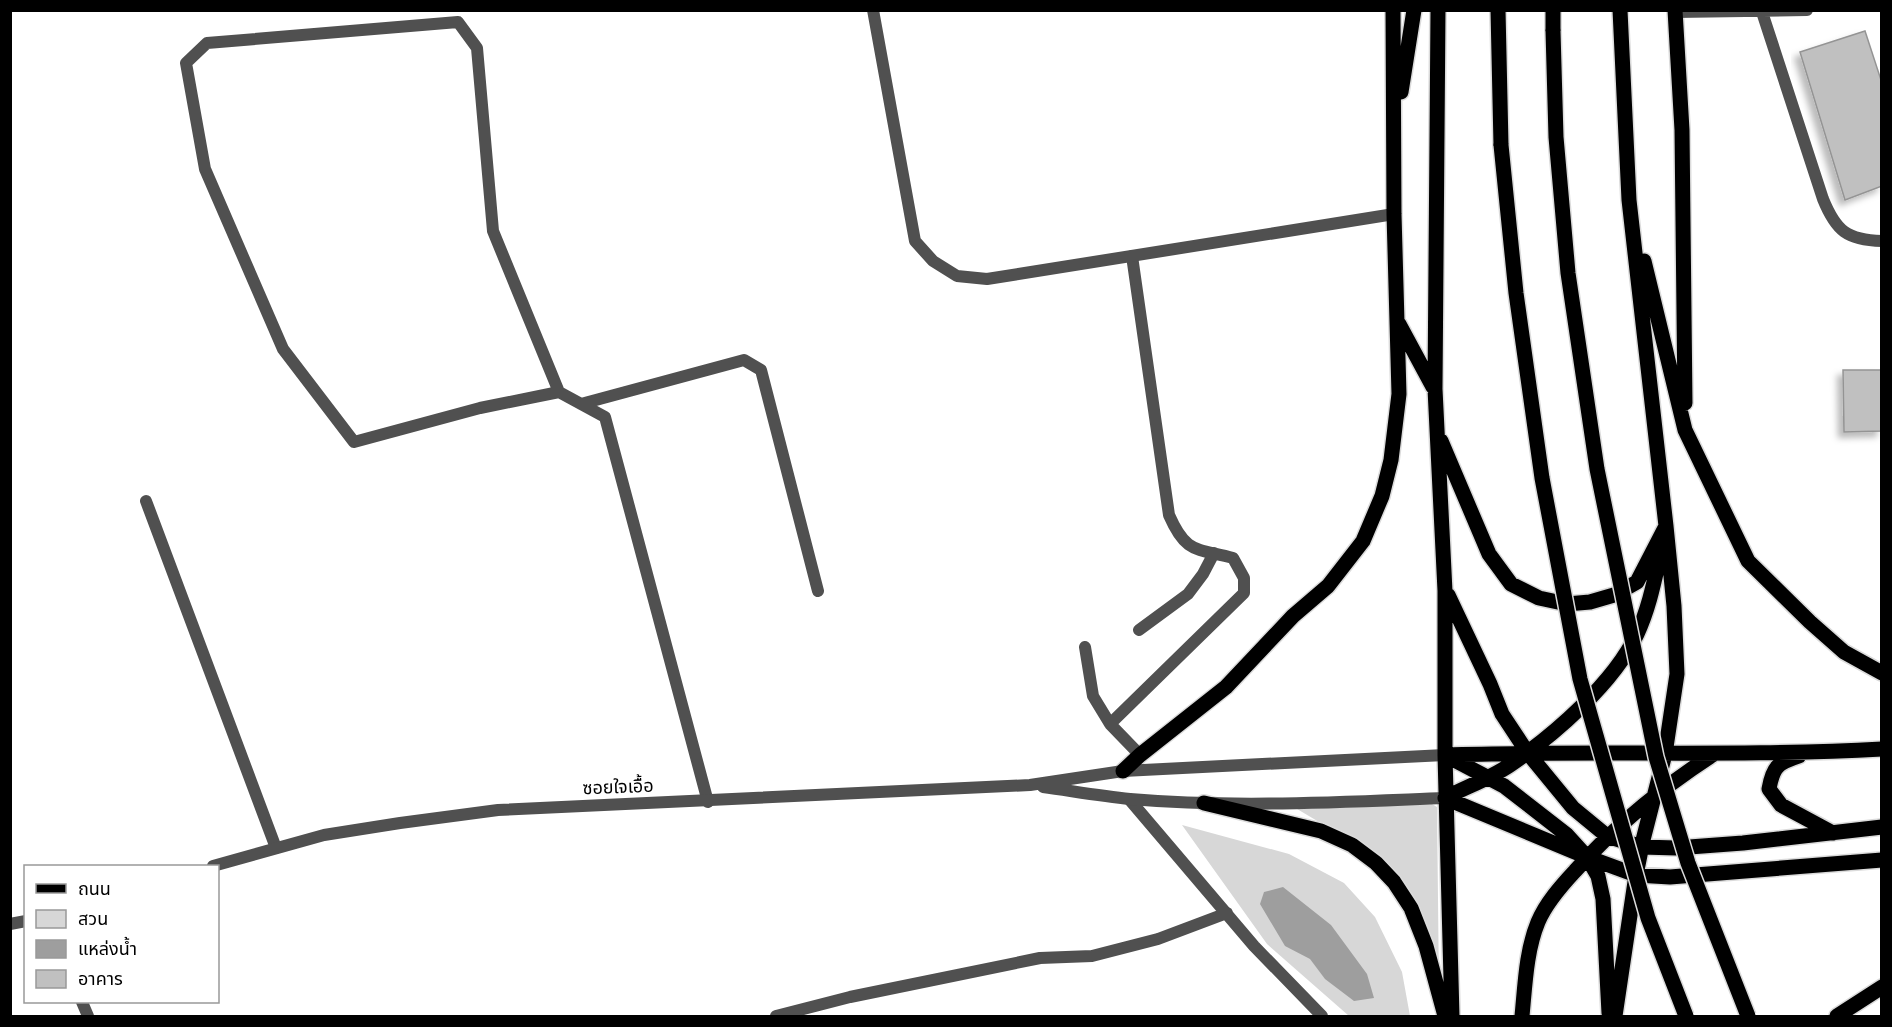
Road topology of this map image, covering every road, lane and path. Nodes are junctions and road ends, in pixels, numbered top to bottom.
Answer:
1 (873, 10) edge
2 (1393, 10) edge
3 (1414, 10) edge
4 (1438, 10) edge
5 (1498, 10) edge
6 (1553, 10) edge
7 (1620, 10) edge
8 (1807, 10) edge
9 (1675, 11) edge
10 (1762, 12) edge
11 (1394, 139) junction
12 (1629, 200) junction
13 (1394, 214) junction
14 (1881, 241) edge
15 (1132, 256) junction
16 (1396, 320) junction
17 (1435, 389) junction
18 (559, 392) junction
19 (580, 404) junction
20 (1436, 428) junction
21 (1686, 430) junction
22 (146, 501) dead end
23 (1666, 526) junction
24 (1214, 553) junction
25 (818, 591) dead end
26 (1445, 591) junction
27 (1139, 630) dead end
28 (1085, 647) dead end
29 (1881, 673) edge
30 (1110, 724) junction
31 (1881, 749) edge
32 (1527, 752) junction
33 (1716, 753) junction
34 (1806, 753) junction
35 (1665, 754) junction
36 (1140, 755) junction
37 (1444, 755) junction
38 (1123, 771) junction
39 (1486, 777) junction
40 (1030, 785) junction
41 (1655, 796) junction
42 (1445, 798) junction
43 (1129, 799) junction
44 (708, 801) junction
45 (1204, 803) junction
46 (1881, 827) edge
47 (1833, 833) junction
48 (1607, 836) junction
49 (1642, 847) junction
50 (276, 848) junction
51 (1587, 857) junction
52 (1881, 861) edge
53 (219, 865) edge
54 (1636, 875) junction
55 (1227, 913) junction
56 (1881, 987) edge
57 (82, 1003) edge
58 (88, 1017) edge
59 (776, 1017) edge
60 (1322, 1017) edge
61 (1444, 1017) edge
62 (1452, 1017) edge
63 (1522, 1017) edge
64 (1609, 1017) edge
65 (1615, 1017) edge
66 (1686, 1017) edge
67 (1748, 1017) edge
68 (1837, 1017) edge

1 - 15 street
2 - 11 main road
3 - 11 main road
4 - 17 main road
5 - 66 main road, bridge
6 - 67 main road, bridge
7 - 12 main road
8 - 10 street
9 - 10 street
9 - 21 main road
10 - 14 street
11 - 13 main road
12 - 21 main road
12 - 23 main road
13 - 15 street
13 - 16 main road
15 - 24 street
16 - 17 main road
16 - 36 main road
17 - 20 main road
18 - 18 street
18 - 19 street
19 - 25 street
19 - 44 street
20 - 23 main road
20 - 26 main road
21 - 29 main road
22 - 50 street
23 - 32 main road
23 - 35 main road
24 - 27 street
24 - 30 street
26 - 32 main road
26 - 37 main road
28 - 30 street
30 - 36 street
31 - 34 main road
32 - 35 main road
32 - 37 main road
32 - 39 main road
32 - 48 main road
33 - 34 main road
33 - 35 main road
33 - 41 main road
34 - 47 main road
35 - 41 main road
36 - 38 main road
37 - 38 street
37 - 39 main road
37 - 42 main road
38 - 40 street
39 - 42 main road
39 - 51 main road
40 - 43 street
40 - 44 street, ซอยใจเอื้อ
41 - 48 main road
41 - 49 main road
42 - 45 street
42 - 51 main road
42 - 62 main road
43 - 45 street
43 - 55 street
44 - 50 street, ซอยใจเอื้อ
45 - 61 main road
46 - 47 main road
47 - 49 main road
48 - 49 main road
48 - 51 main road
49 - 54 main road
50 - 53 street, ซอยใจเอื้อ
51 - 54 main road
51 - 63 main road
51 - 64 main road
52 - 54 main road
54 - 65 main road
55 - 59 street
55 - 60 street
56 - 68 main road
57 - 58 street

